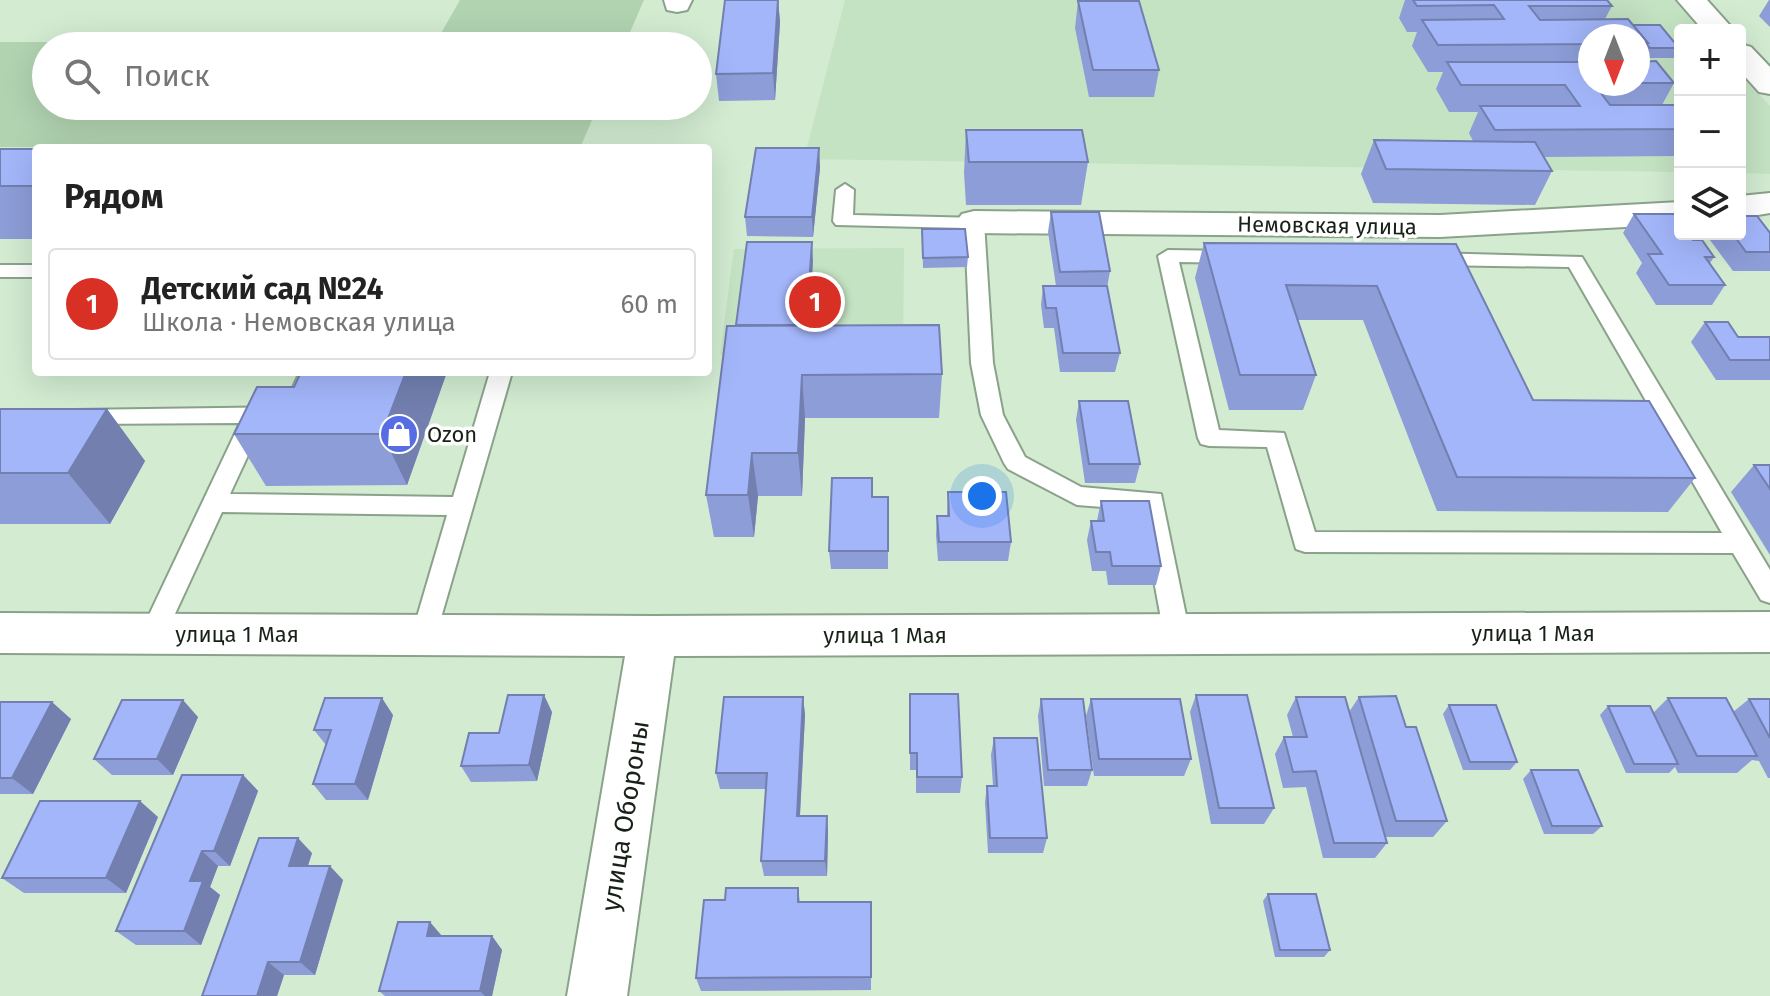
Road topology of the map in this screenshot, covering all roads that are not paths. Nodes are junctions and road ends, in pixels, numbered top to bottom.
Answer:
1 (1691, 0) edge
2 (1713, 24) edge
3 (1746, 59) edge
4 (1770, 85) edge
5 (845, 190) dead end
6 (1770, 203) edge
7 (1746, 206) edge
8 (1674, 213) edge
9 (974, 222) junction
10 (1262, 257) edge
11 (1402, 259) edge
12 (0, 271) edge
13 (32, 271) edge
14 (309, 376) edge
15 (500, 376) edge
16 (255, 415) junction
17 (64, 417) edge
18 (213, 503) junction
19 (461, 506) junction
20 (1739, 543) junction
21 (1770, 593) edge
22 (1770, 632) edge
23 (0, 633) edge
24 (153, 634) junction
25 (425, 634) junction
26 (1177, 635) junction
27 (653, 636) junction
28 (597, 996) edge

1 - 2 street
3 - 4 street
5 - 9 lane
6 - 7 street
8 - 9 street, Немовская улица
9 - 26 lane
10 - 20 lane
11 - 20 lane
12 - 13 lane
14 - 16 lane
15 - 19 lane
16 - 17 lane
16 - 18 lane
18 - 19 lane
18 - 24 lane
19 - 25 lane
20 - 21 lane
22 - 26 street, улица 1 Мая
23 - 24 street, улица 1 Мая
24 - 25 street, улица 1 Мая
25 - 27 street, улица 1 Мая
26 - 27 street, улица 1 Мая
27 - 28 street, улица Обороны

